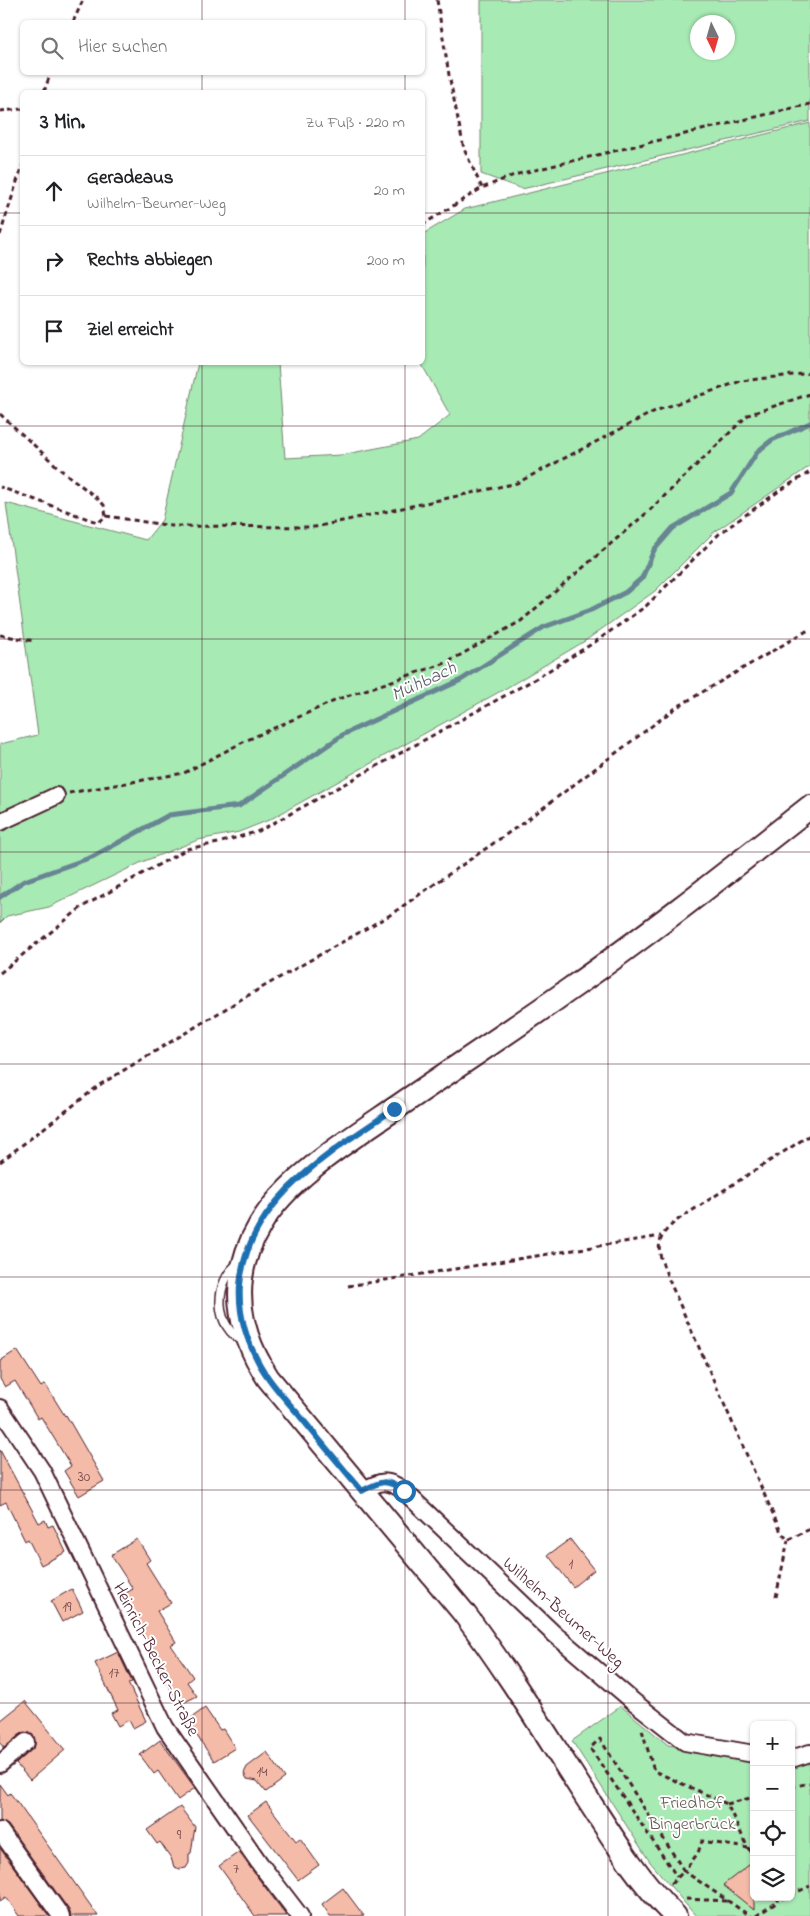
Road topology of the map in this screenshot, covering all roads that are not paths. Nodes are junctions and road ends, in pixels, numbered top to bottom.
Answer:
1 (56, 796) road end
2 (810, 807) edge
3 (0, 822) edge
4 (0, 1408) edge
5 (362, 1491) junction
6 (26, 1742) dead end
7 (750, 1753) edge
8 (810, 1753) edge
9 (795, 1758) edge
10 (0, 1764) edge
11 (0, 1830) edge
12 (678, 1906) edge
13 (61, 1916) edge
14 (300, 1916) edge

1 - 3 street
2 - 5 main road
4 - 14 street, Heinrich-Becker-Straße
5 - 7 street, Wilhelm-Beumer-Weg
5 - 12 main road
6 - 10 street
8 - 9 street
11 - 13 street

